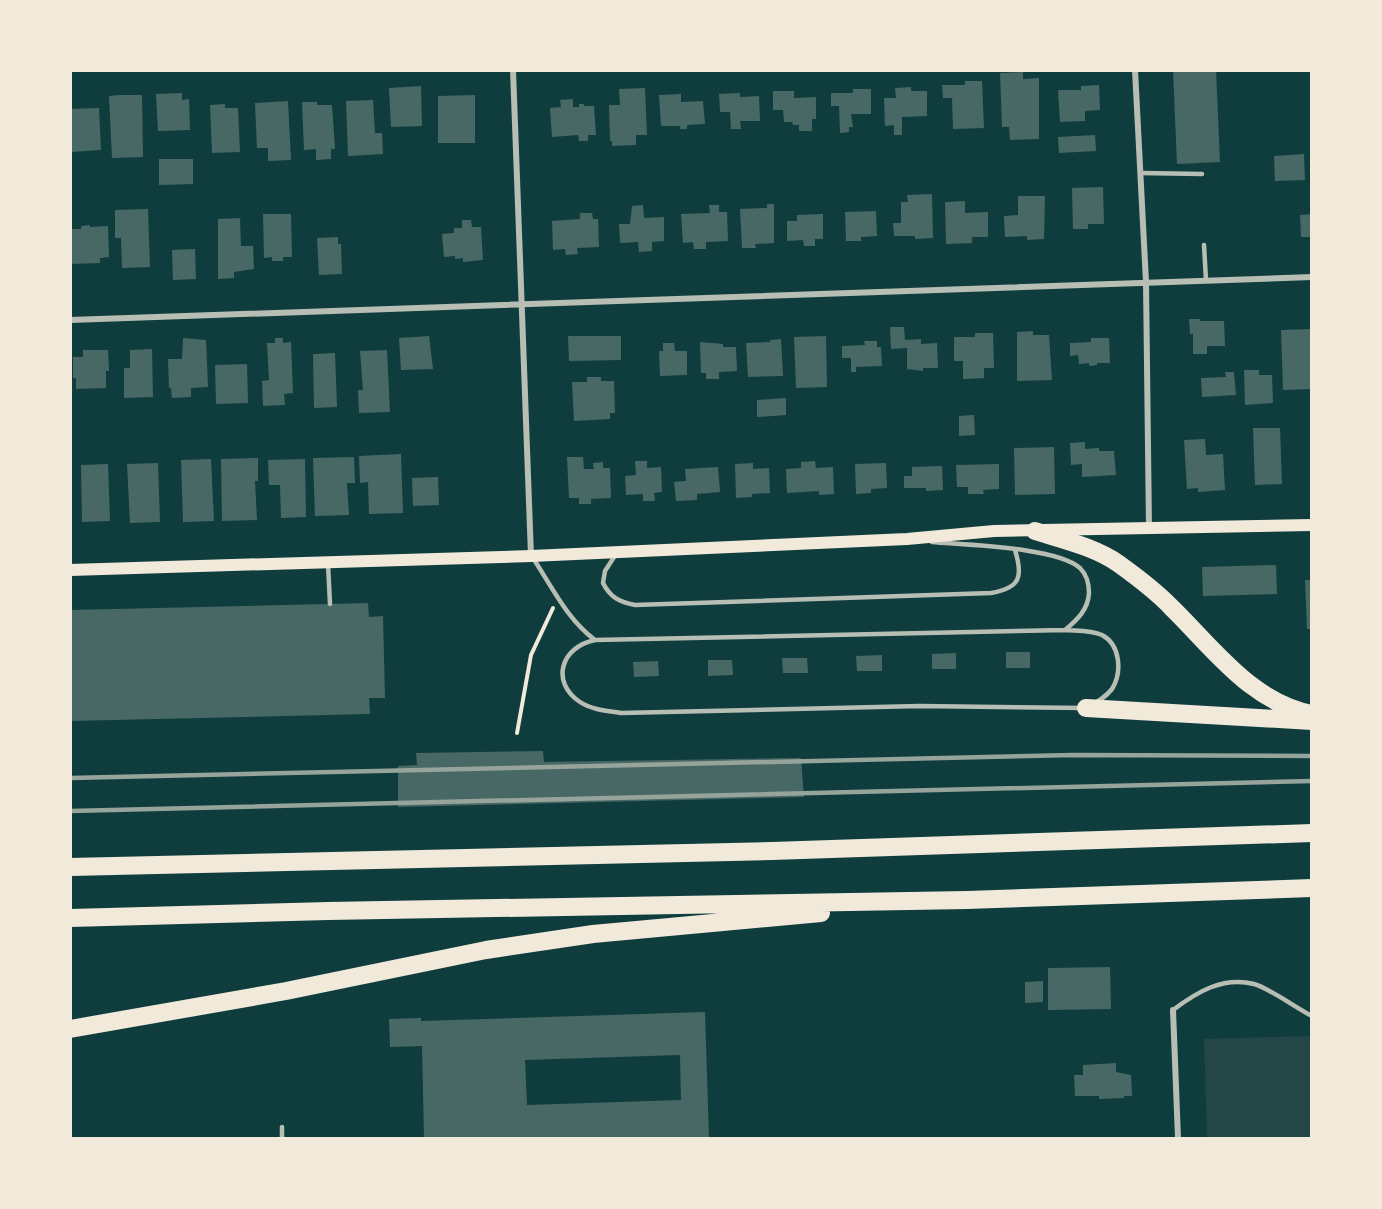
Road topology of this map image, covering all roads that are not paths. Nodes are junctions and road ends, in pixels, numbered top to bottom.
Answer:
1 (513, 70) edge
2 (1135, 70) edge
3 (1140, 173) junction
4 (1202, 174) dead end
5 (1204, 245) dead end
6 (1311, 277) edge
7 (1206, 280) junction
8 (1146, 282) junction
9 (521, 303) junction
10 (70, 320) edge
11 (1311, 525) edge
12 (1149, 529) junction
13 (1035, 531) junction
14 (907, 539) junction
15 (1015, 550) junction
16 (618, 552) junction
17 (531, 556) junction
18 (328, 561) junction
19 (70, 570) edge
20 (330, 604) dead end
21 (1065, 630) junction
22 (595, 640) junction
23 (1086, 708) junction
24 (1311, 714) edge
25 (1311, 721) edge
26 (1311, 833) edge
27 (70, 867) edge
28 (1311, 888) edge
29 (967, 900) junction
30 (70, 918) edge
31 (1173, 1010) joint
32 (1311, 1016) edge
33 (70, 1029) edge
34 (282, 1127) dead end
35 (282, 1138) edge
36 (1178, 1138) edge

1 - 9 street
2 - 3 street
3 - 4 lane
3 - 8 street
5 - 7 lane
6 - 7 street
7 - 8 street
8 - 9 street
8 - 12 street
9 - 10 street
9 - 17 street
11 - 12 main road
12 - 13 main road
13 - 14 main road
13 - 24 highway
14 - 15 lane
14 - 16 main road
15 - 16 lane
15 - 21 lane
16 - 17 main road
17 - 18 main road
17 - 22 lane
18 - 19 main road
18 - 20 lane
21 - 22 lane
21 - 23 lane
22 - 23 lane
23 - 25 highway
26 - 27 highway
28 - 29 highway
29 - 30 highway
29 - 33 highway
31 - 32 lane
31 - 36 street
34 - 35 lane

